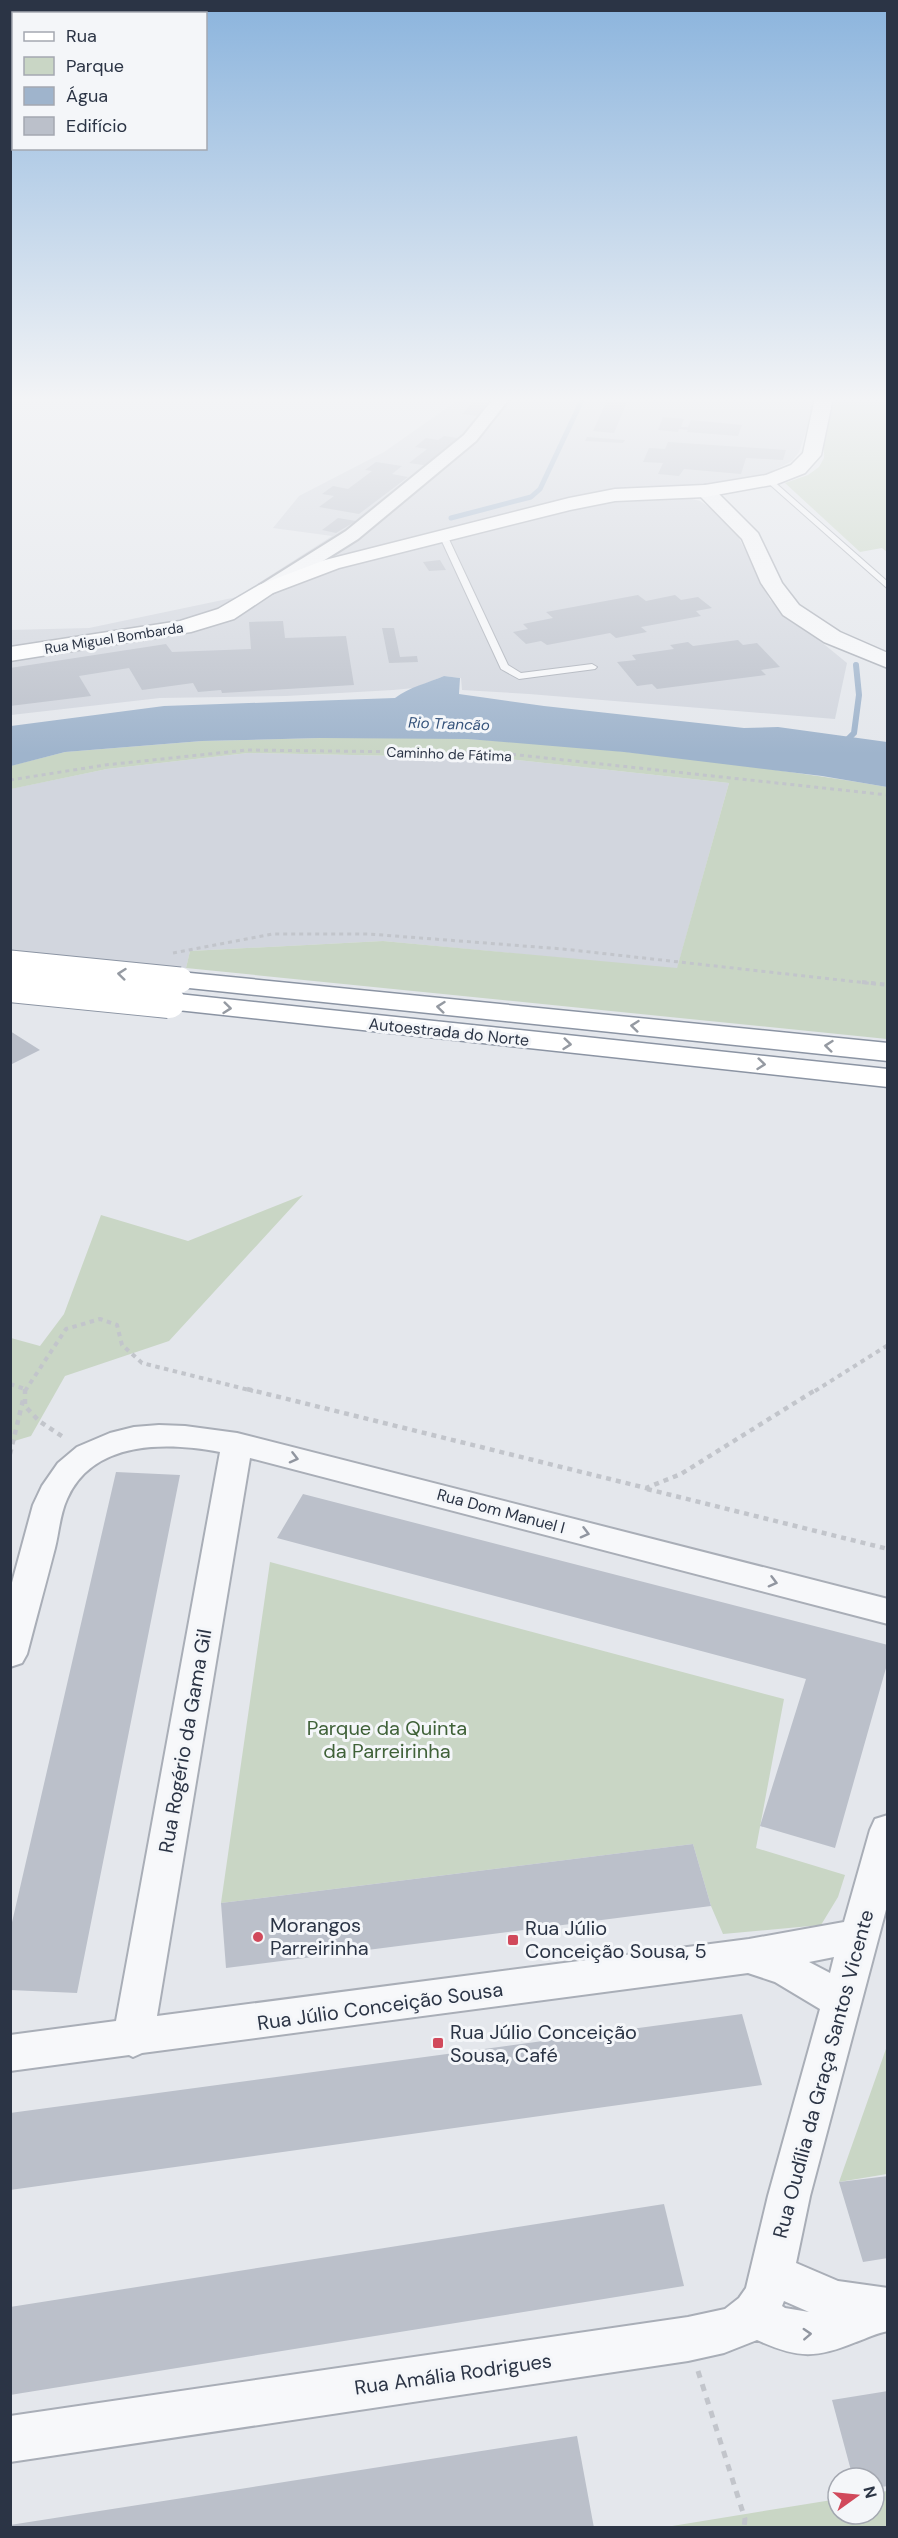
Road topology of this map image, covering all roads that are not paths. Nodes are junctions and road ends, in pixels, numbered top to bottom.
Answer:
1 (375, 516) edge
2 (520, 516) edge
3 (730, 516) edge
4 (810, 516) edge
5 (352, 535) junction
6 (443, 535) junction
7 (380, 551) junction
8 (888, 587) edge
9 (266, 589) junction
10 (10, 654) edge
11 (888, 661) edge
12 (592, 667) dead end
13 (10, 963) edge
14 (10, 986) edge
15 (174, 991) junction
16 (888, 1052) edge
17 (888, 1078) edge
18 (237, 1444) junction
19 (888, 1611) edge
20 (10, 1654) edge
21 (888, 1830) edge
22 (859, 1936) junction
23 (748, 1956) junction
24 (842, 2002) junction
25 (133, 2039) junction
26 (10, 2053) edge
27 (771, 2274) junction
28 (885, 2309) edge
29 (753, 2315) junction
30 (10, 2439) edge

1 - 5 street
2 - 6 main road, Rua Miguel Bombarda
3 - 11 street
4 - 8 lane
5 - 7 street
5 - 9 street
6 - 7 main road, Rua Miguel Bombarda
6 - 12 lane
7 - 9 main road, Rua Miguel Bombarda
9 - 10 main road, Rua Miguel Bombarda
15 -> 13 main road, Autoestrada do Norte, bridge
14 - 15 main road, Autoestrada do Norte, bridge
16 -> 15 main road, Autoestrada do Norte
15 -> 17 main road, Autoestrada do Norte
18 -> 19 street, Rua Dom Manuel I
18 - 20 street, Rua Dom Manuel I
18 - 25 street, Rua Rogério da Gama Gil
21 - 22 street, Rua Oudília da Graça Santos Vicente
22 - 23 street, Rua Júlio Conceição Sousa
22 - 24 street, Rua Oudília da Graça Santos Vicente
23 - 24 street, Rua Júlio Conceição Sousa
23 - 25 street, Rua Júlio Conceição Sousa
24 - 27 street, Rua Oudília da Graça Santos Vicente
25 - 26 street, Rua Júlio Conceição Sousa
27 - 28 street
27 - 29 street, Rua Oudília da Graça Santos Vicente
29 -> 28 street
29 - 30 street, Rua Amália Rodrigues

